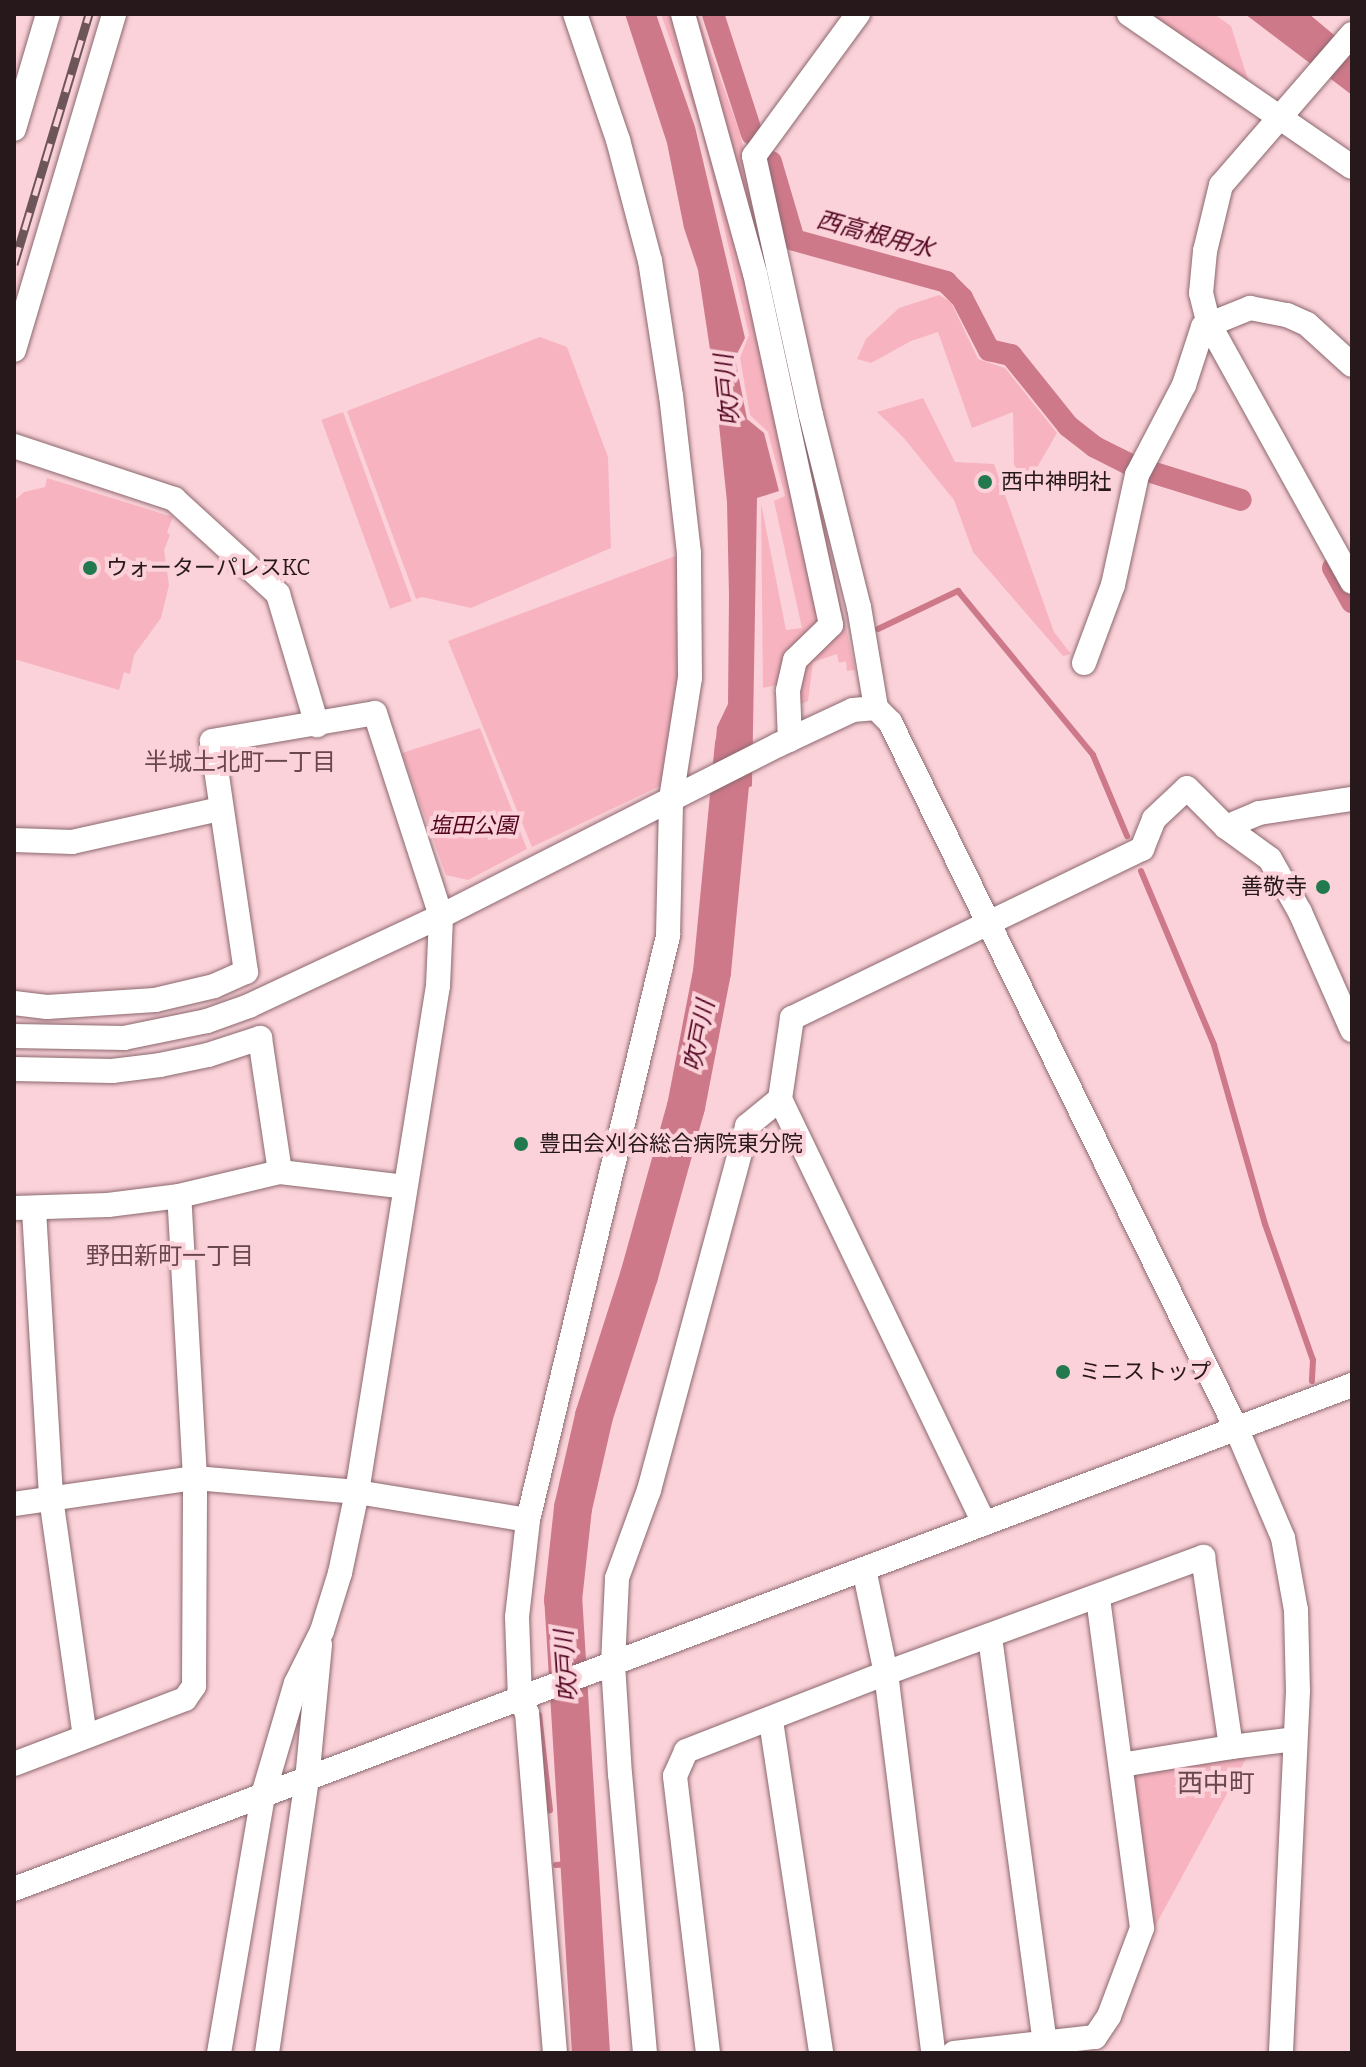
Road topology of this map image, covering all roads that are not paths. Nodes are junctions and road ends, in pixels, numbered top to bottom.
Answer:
1 (48, 14) edge
2 (114, 14) edge
3 (575, 14) edge
4 (683, 14) edge
5 (858, 14) edge
6 (1129, 14) edge
7 (1352, 34) edge
8 (1281, 119) junction
9 (14, 129) edge
10 (1352, 167) edge
11 (1208, 322) junction
12 (14, 350) edge
13 (1352, 365) edge
14 (14, 446) edge
15 (1352, 582) edge
16 (1084, 663) dead end
17 (876, 708) junction
18 (317, 725) junction
19 (784, 742) junction
20 (678, 795) junction
21 (1352, 799) edge
22 (220, 809) junction
23 (1226, 827) junction
24 (14, 840) edge
25 (441, 916) junction
26 (989, 923) junction
27 (14, 1003) edge
28 (1352, 1030) edge
29 (14, 1036) edge
30 (14, 1069) edge
31 (780, 1099) junction
32 (280, 1172) junction
33 (405, 1187) junction
34 (179, 1196) junction
35 (24, 1209) edge
36 (1352, 1385) edge
37 (1237, 1430) junction
38 (195, 1478) junction
39 (357, 1492) junction
40 (51, 1498) junction
41 (14, 1504) edge
42 (528, 1520) junction
43 (984, 1523) junction
44 (864, 1569) junction
45 (1098, 1597) junction
46 (322, 1631) junction
47 (990, 1637) junction
48 (613, 1664) junction
49 (886, 1673) junction
50 (520, 1699) junction
51 (771, 1721) junction
52 (85, 1736) junction
53 (1295, 1739) junction
54 (1231, 1747) junction
55 (14, 1764) edge
56 (1121, 1765) junction
57 (307, 1780) junction
58 (263, 1795) junction
59 (14, 1889) edge
60 (1045, 2043) junction
61 (219, 2053) edge
62 (267, 2053) edge
63 (555, 2053) edge
64 (645, 2053) edge
65 (708, 2053) edge
66 (821, 2053) edge
67 (933, 2053) edge
68 (954, 2053) edge
69 (1281, 2053) edge

1 - 9 street
2 - 12 street
3 - 20 street
4 - 19 street
5 - 17 street
6 - 8 street
7 - 8 street
8 - 10 street
8 - 11 street
11 - 13 street
11 - 15 street
11 - 16 street
14 - 18 street
17 - 19 street
17 - 26 street
18 - 22 street
18 - 25 street
19 - 20 street
20 - 25 street
20 - 42 street
21 - 23 street
22 - 24 street
22 - 27 street
23 - 26 street
23 - 28 street
25 - 29 street
25 - 33 street
26 - 31 street
26 - 37 street
30 - 32 street
31 - 43 street
31 - 48 street
32 - 33 street
32 - 34 street
33 - 39 street
34 - 35 street
34 - 38 street
35 - 40 street
36 - 37 street
37 - 43 street
37 - 53 street
38 - 39 street
38 - 40 street
38 - 52 street
39 - 42 street
39 - 46 street
40 - 41 street
40 - 52 street
42 - 50 street
43 - 44 street
44 - 48 street
44 - 49 street
45 - 47 street
45 - 54 street
45 - 56 street
46 - 57 street
46 - 58 street
47 - 49 street
47 - 60 street
48 - 50 street
48 - 64 street
49 - 51 street
49 - 67 street
50 - 57 street
50 - 63 street
51 - 65 street
51 - 66 street
52 - 55 street
53 - 54 street
53 - 69 street
54 - 56 street
56 - 60 street
57 - 58 street
57 - 62 street
58 - 59 street
58 - 61 street
60 - 68 street

